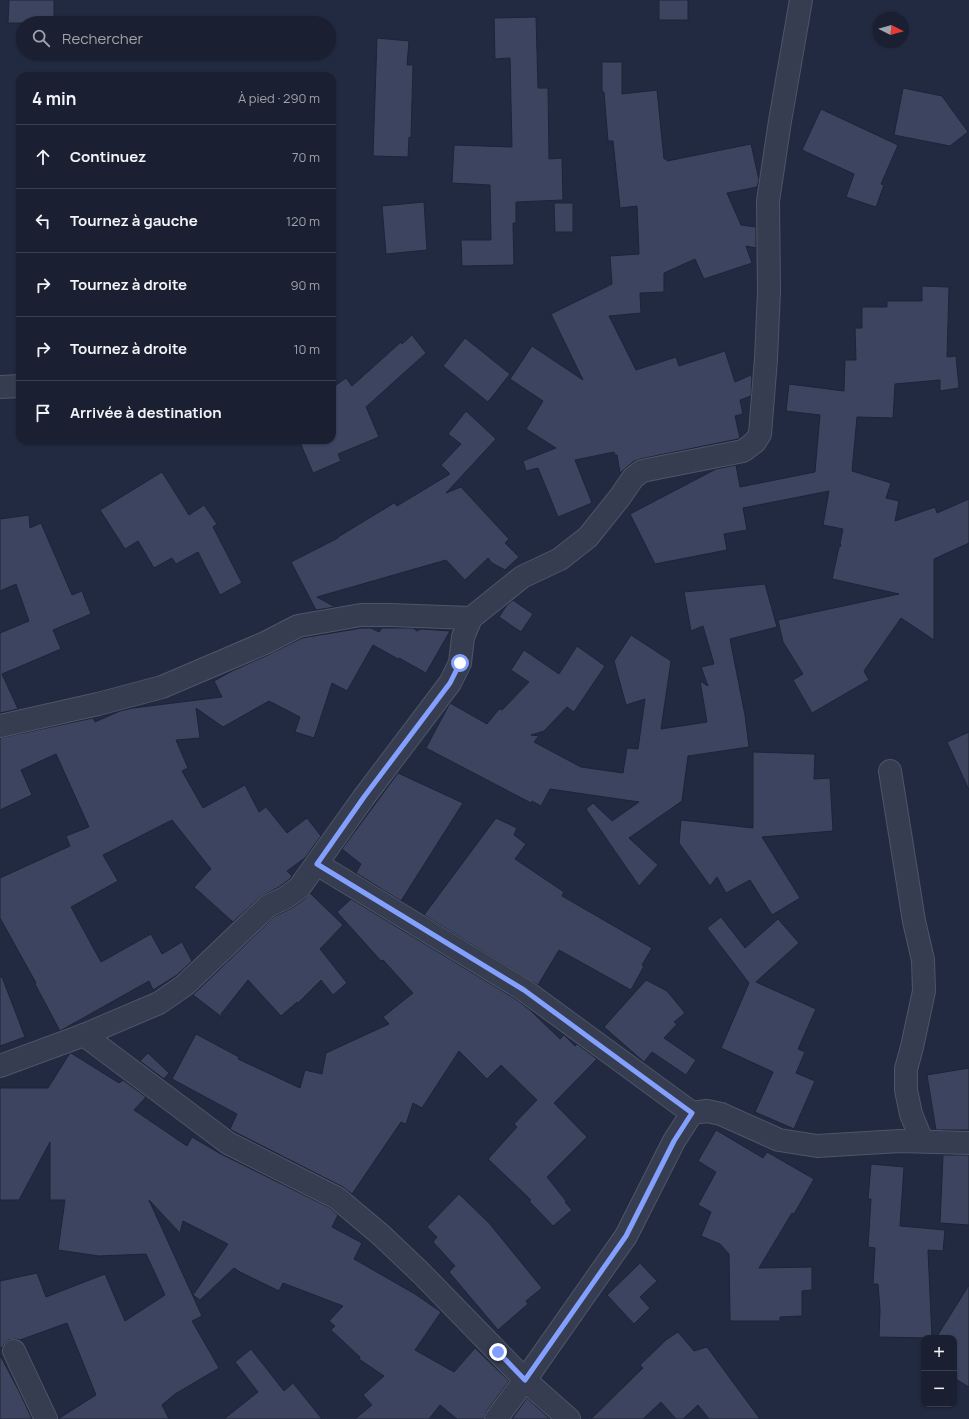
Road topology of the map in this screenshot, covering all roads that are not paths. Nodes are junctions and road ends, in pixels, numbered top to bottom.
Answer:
1 (801, 0) edge
2 (16, 386) edge
3 (0, 387) edge
4 (471, 618) junction
5 (0, 726) edge
6 (890, 771) dead end
7 (317, 864) junction
8 (84, 1036) junction
9 (0, 1066) edge
10 (692, 1113) junction
11 (922, 1141) junction
12 (969, 1143) edge
13 (14, 1351) dead end
14 (525, 1380) junction
15 (46, 1419) edge
16 (496, 1419) edge
17 (569, 1419) edge

1 - 4 street
2 - 3 street
4 - 5 street
4 - 7 street
6 - 11 street
7 - 8 street
7 - 10 street
8 - 9 street
8 - 14 street
10 - 11 street
10 - 14 street
11 - 12 street
13 - 15 street
14 - 16 street
14 - 17 street

